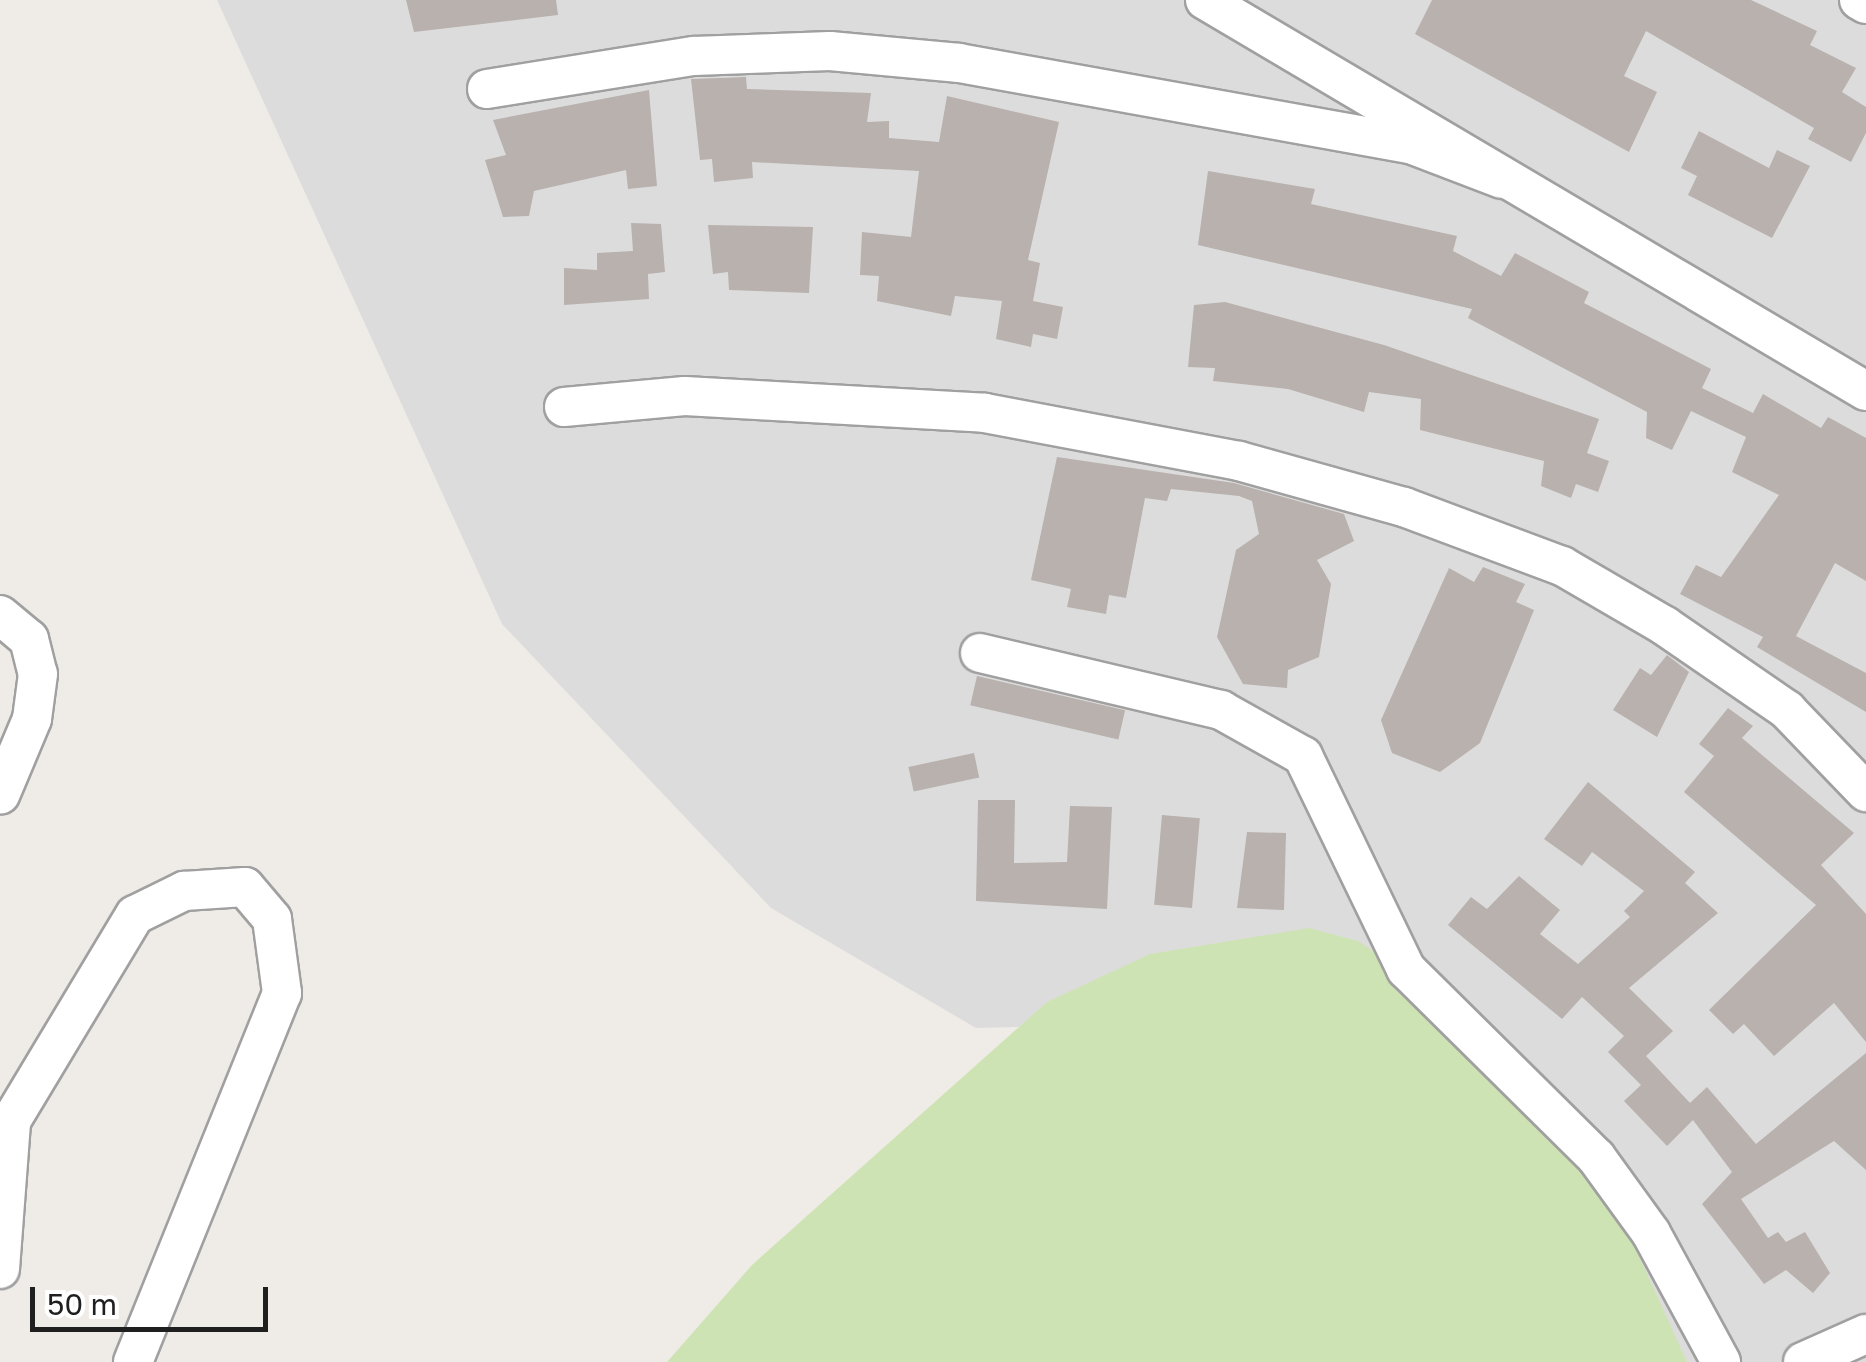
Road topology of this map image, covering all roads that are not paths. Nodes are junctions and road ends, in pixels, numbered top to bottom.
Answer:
1 (1205, 0) edge
2 (1860, 0) edge
3 (1866, 4) edge
4 (488, 89) dead end
5 (1502, 179) junction
6 (1866, 391) edge
7 (564, 407) dead end
8 (0, 616) edge
9 (980, 653) dead end
10 (1866, 792) edge
11 (0, 795) edge
12 (6, 1119) edge
13 (0, 1269) edge
14 (1866, 1334) edge
15 (133, 1362) edge
16 (1721, 1362) edge
17 (1803, 1362) edge

1 - 5 street
2 - 3 street
4 - 5 street
5 - 6 street
7 - 10 street
8 - 11 street
9 - 16 street
12 - 13 street
12 - 15 street
14 - 17 street

